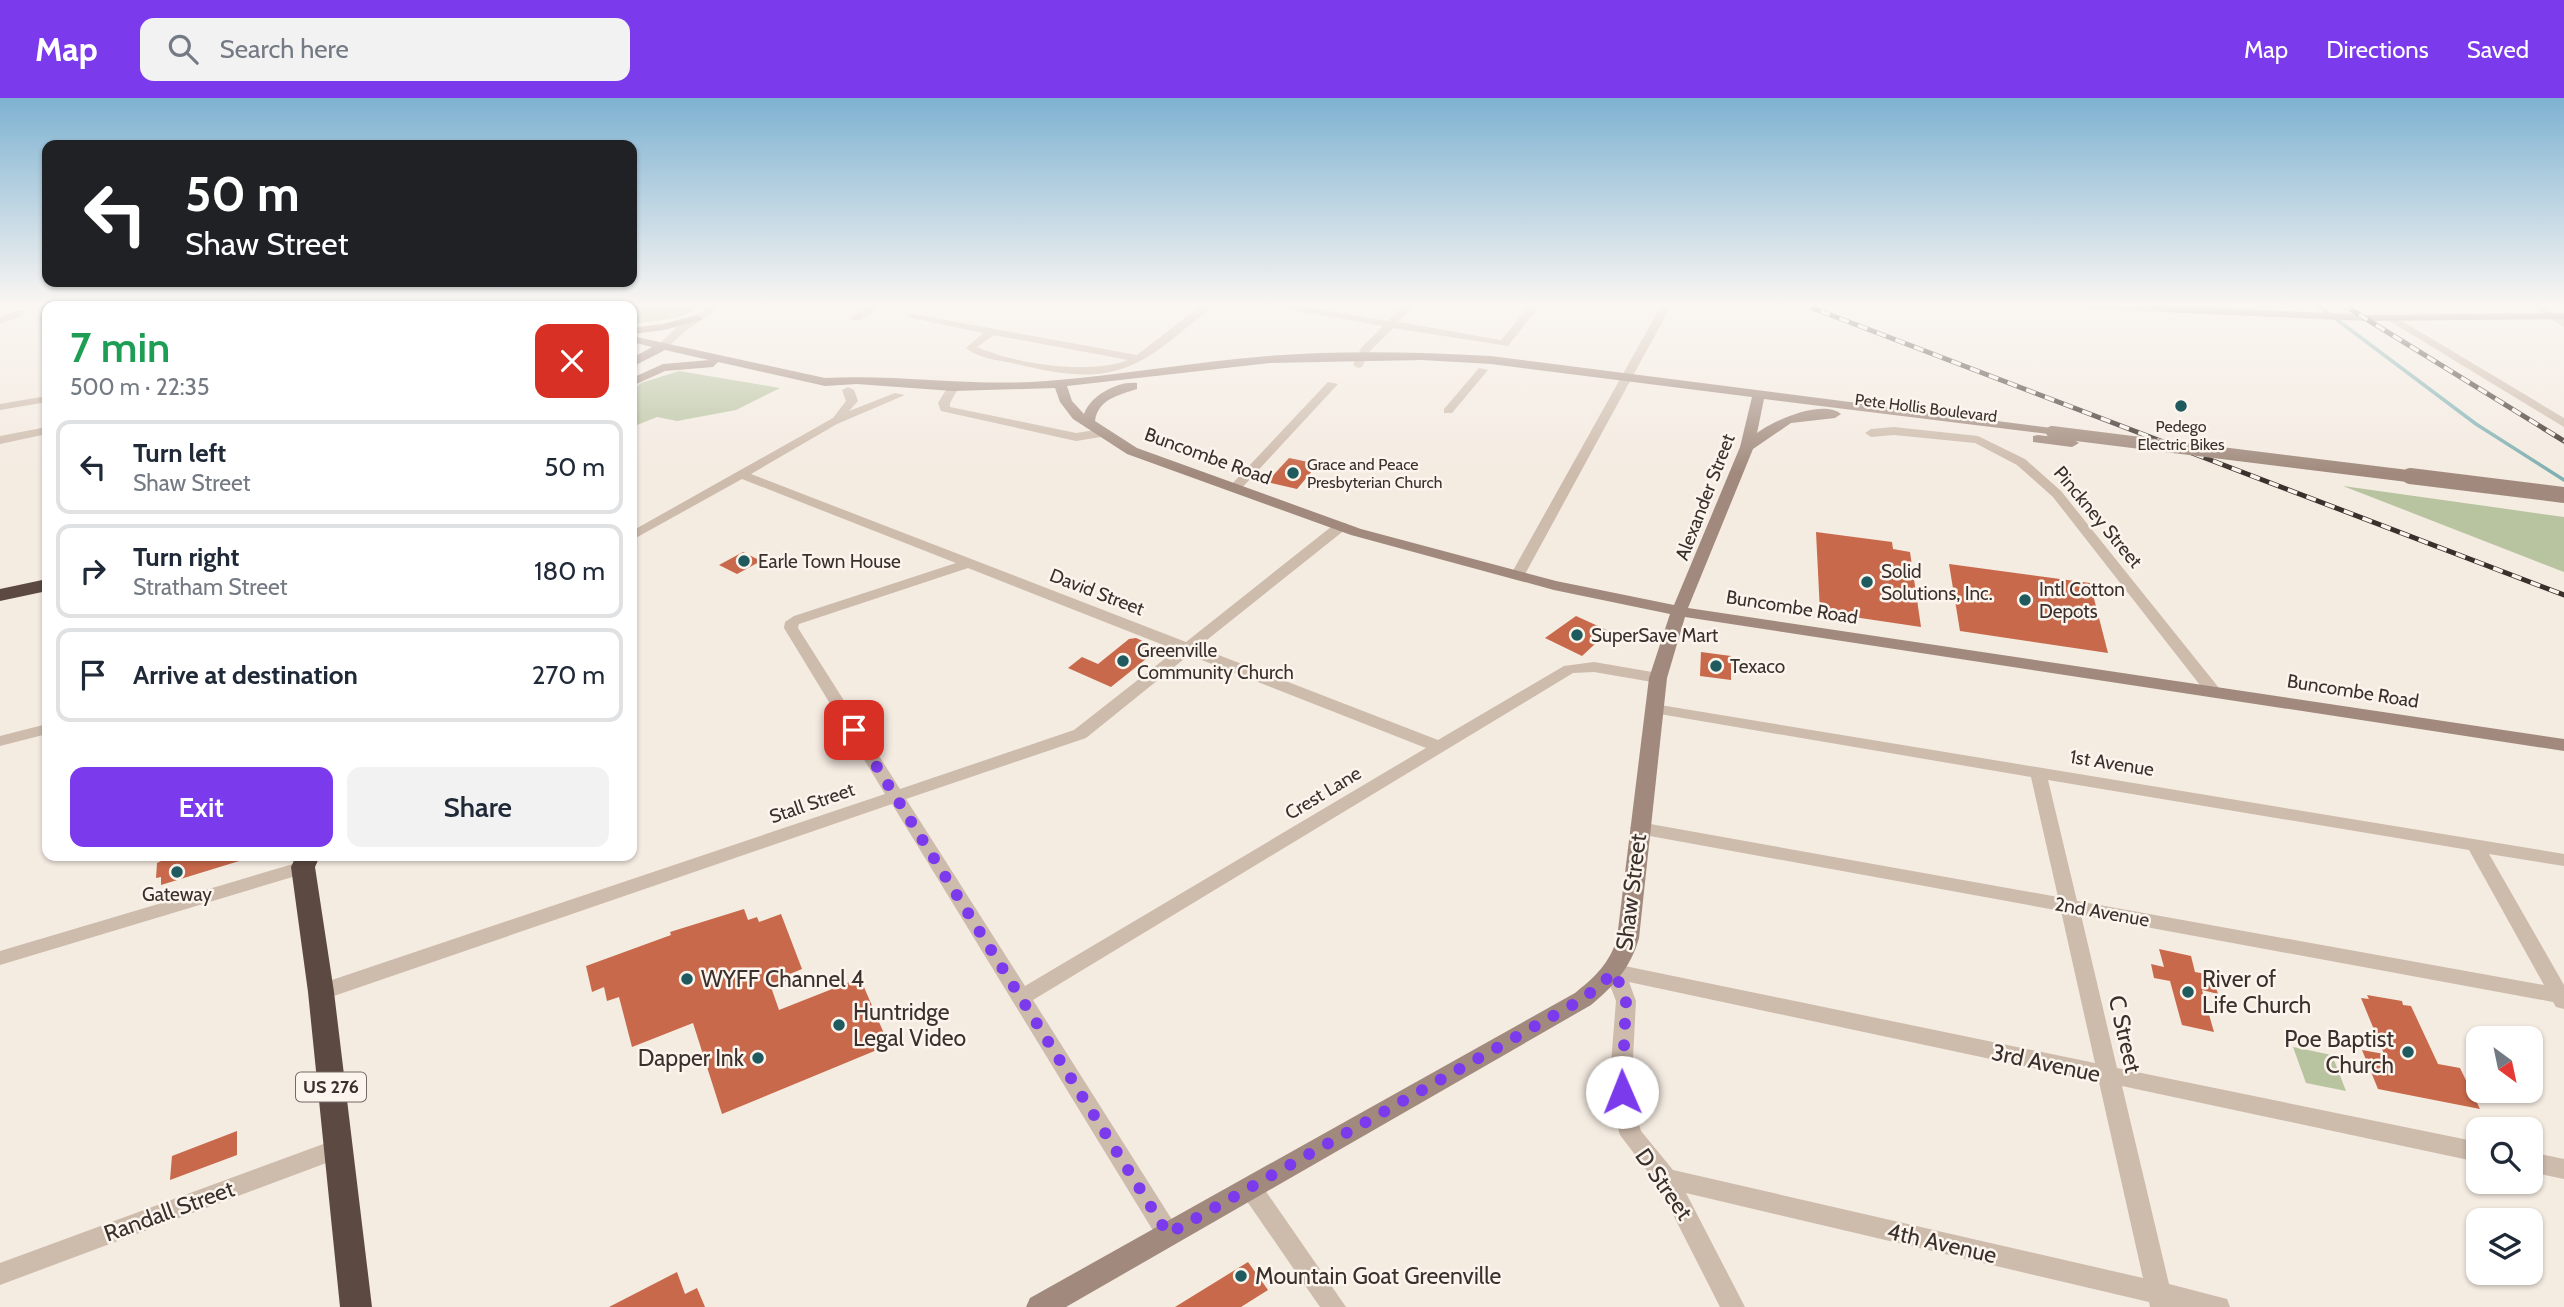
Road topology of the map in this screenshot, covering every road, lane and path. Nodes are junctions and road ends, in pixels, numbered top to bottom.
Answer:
1 (656, 360) edge
2 (1018, 360) edge
3 (1134, 360) edge
4 (1260, 360) edge
5 (1356, 360) edge
6 (1365, 360) edge
7 (1494, 360) edge
8 (1636, 360) edge
9 (2461, 360) edge
10 (729, 361) joint
11 (1482, 370) junction
12 (637, 376) edge
13 (637, 378) edge
14 (825, 382) junction
15 (1625, 382) junction
16 (1332, 384) dead end
17 (1133, 386) junction
18 (1061, 389) junction
19 (848, 390) junction
20 (950, 392) junction
21 (899, 395) junction
22 (42, 400) edge
23 (1758, 400) junction
24 (0, 407) edge
25 (1448, 411) dead end
26 (1835, 414) junction
27 (832, 422) junction
28 (2564, 423) edge
29 (1088, 425) junction
30 (42, 431) edge
31 (1101, 433) junction
32 (1871, 433) dead end
33 (0, 440) edge
34 (1747, 447) junction
35 (740, 474) junction
36 (1235, 488) junction
37 (2564, 495) edge
38 (2564, 504) edge
39 (1340, 526) junction
40 (637, 533) edge
41 (969, 563) junction
42 (1517, 576) junction
43 (42, 586) edge
44 (0, 595) edge
45 (1679, 611) junction
46 (1188, 648) junction
47 (1658, 678) junction
48 (2213, 691) junction
49 (1654, 709) junction
50 (42, 730) edge
51 (0, 741) edge
52 (2564, 745) edge
53 (1440, 747) junction
54 (2038, 772) junction
55 (896, 797) junction
56 (1639, 828) junction
57 (2475, 845) junction
58 (2564, 860) edge
59 (295, 861) edge
60 (301, 861) edge
61 (2070, 906) junction
62 (0, 958) edge
63 (1615, 972) junction
64 (321, 992) junction
65 (1021, 998) junction
66 (2562, 998) edge
67 (2110, 1076) junction
68 (337, 1149) junction
69 (2466, 1150) edge
70 (2543, 1165) edge
71 (2564, 1169) edge
72 (1666, 1178) junction
73 (1250, 1187) junction
74 (1168, 1234) junction
75 (0, 1274) edge
76 (2160, 1300) edge
77 (356, 1307) edge
78 (1040, 1307) edge
79 (1334, 1307) edge
80 (1733, 1307) edge
81 (2218, 1307) edge

1 - 12 main road
2 - 3 street
4 - 18 main road, Pete Hollis Boulevard
5 - 17 main road, Pete Hollis Boulevard
6 - 11 main road, Pete Hollis Boulevard
7 - 15 main road, Pete Hollis Boulevard
8 - 15 street
9 - 28 street
10 - 13 main road
10 - 14 main road, Pete Hollis Boulevard
11 - 15 main road, Pete Hollis Boulevard
11 - 25 street
14 - 19 main road, Pete Hollis Boulevard
14 - 20 main road, Pete Hollis Boulevard
15 - 23 main road, Pete Hollis Boulevard
15 - 42 street
16 - 36 street
17 - 18 main road, Pete Hollis Boulevard
17 - 29 main road
18 - 20 main road, Pete Hollis Boulevard
18 - 29 main road, Buncombe Road
19 - 21 main road, Pete Hollis Boulevard
19 - 27 street
20 - 21 main road, Pete Hollis Boulevard
20 - 31 street
21 - 27 street
22 - 24 street
23 - 26 main road, Pete Hollis Boulevard
23 - 34 main road, Alexander Street
23 - 37 main road, Pete Hollis Boulevard, bridge
26 - 34 main road
26 - 38 main road, Pete Hollis Boulevard
27 - 35 street
29 - 31 main road, Buncombe Road
30 - 33 street
31 - 36 main road, Buncombe Road
32 - 48 street, Pinckney Street
34 - 45 main road, Alexander Street
35 - 40 street
35 - 41 street, David Street
36 - 39 main road, Buncombe Road
39 - 42 main road, Buncombe Road
39 - 46 street, Stall Street
41 - 46 street, David Street
41 - 55 street
42 - 45 main road, Buncombe Road
43 - 44 highway
45 - 47 main road, Shaw Street
45 - 48 main road, Buncombe Road
46 - 53 street, David Street
46 - 55 street, Stall Street
47 - 49 main road, Shaw Street
47 - 53 street, Crest Lane
48 - 52 main road, Buncombe Road
49 - 54 street, 1st Avenue
49 - 56 main road, Shaw Street
50 - 51 street
53 - 65 street, Crest Lane
54 - 57 street, 1st Avenue
54 - 61 street, C Street
55 - 64 street, Stall Street
55 - 65 street
56 - 61 street, 2nd Avenue
56 - 63 main road, Shaw Street
57 - 58 street, 1st Avenue
57 - 66 street
59 - 62 street
60 - 64 highway, US 276
61 - 66 street, 2nd Avenue
61 - 67 street, C Street
63 - 67 street, 3rd Avenue
63 - 72 street, D Street
63 - 73 main road, Shaw Street
64 - 68 highway, US 276
65 - 74 street
67 - 69 street, 3rd Avenue
67 - 76 street, C Street
68 - 75 street, Randall Street
68 - 77 highway, US 276
70 - 71 street
72 - 76 street, 4th Avenue
72 - 80 street, D Street
73 - 74 main road, Shaw Street
73 - 79 street
74 - 78 main road, Shaw Street
76 - 81 street, 4th Avenue

